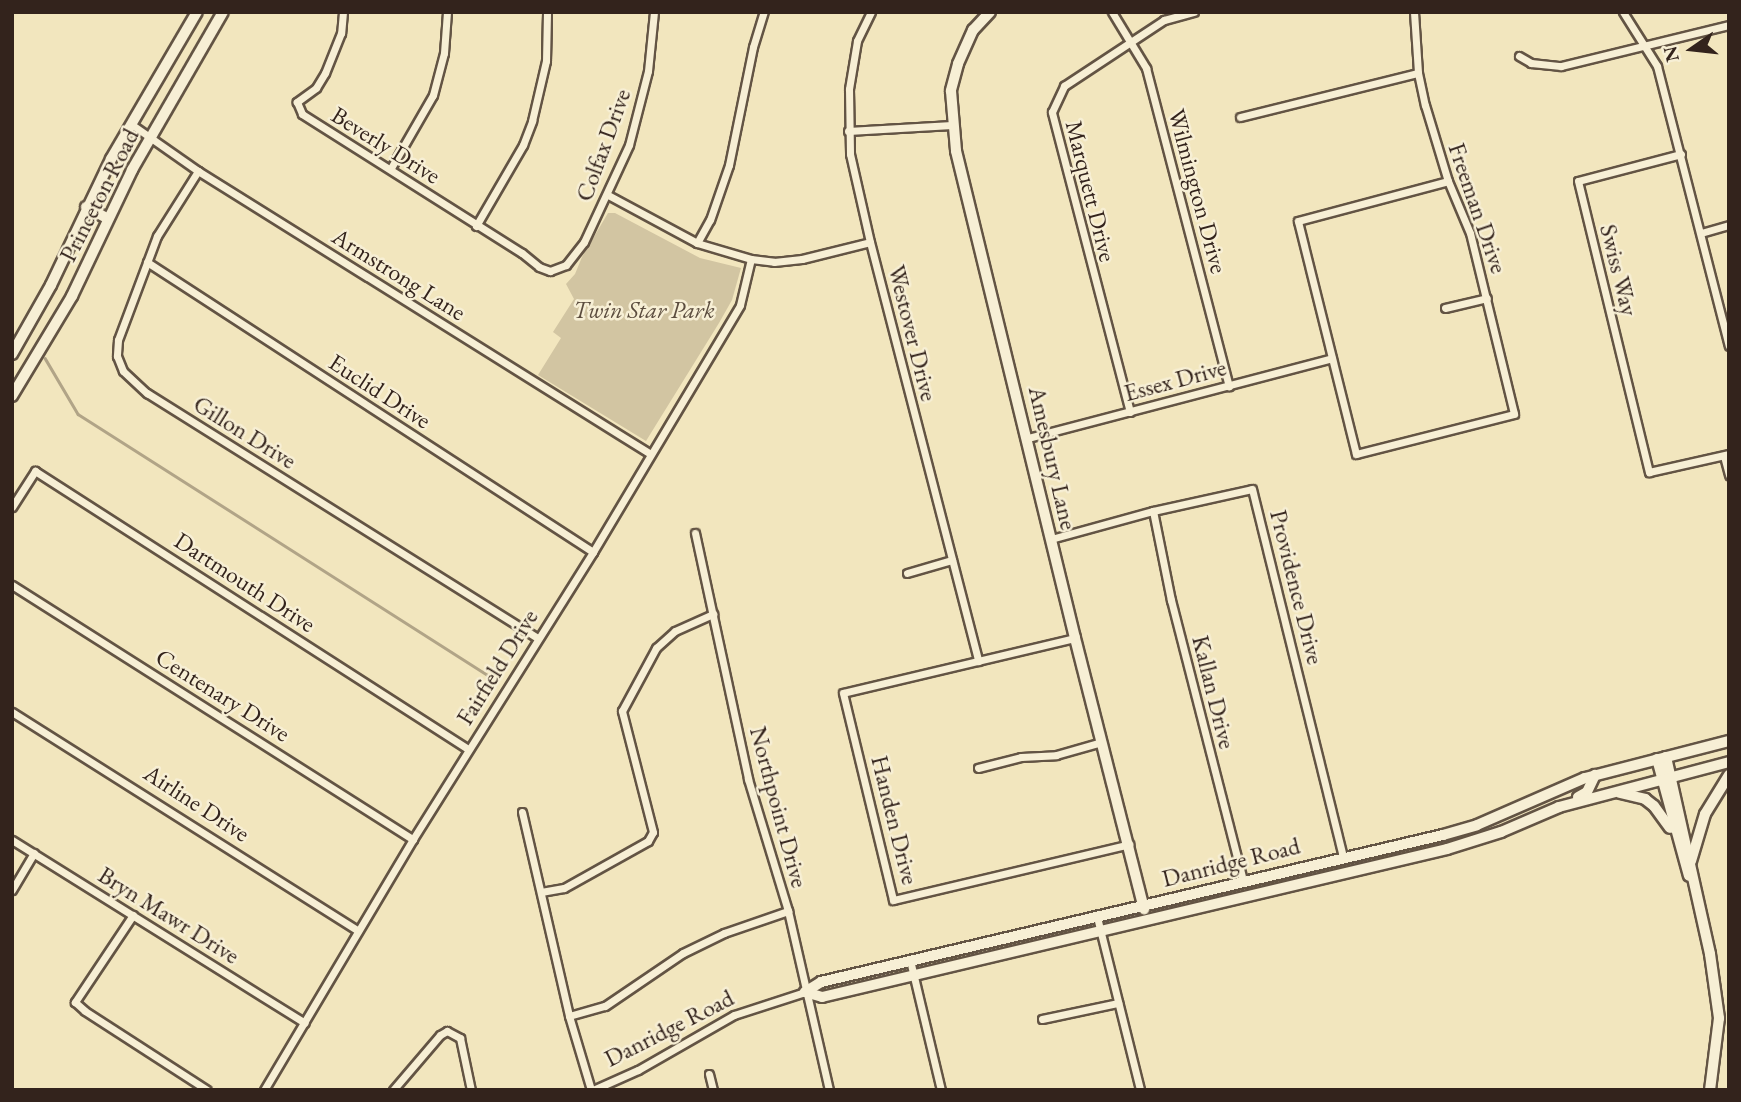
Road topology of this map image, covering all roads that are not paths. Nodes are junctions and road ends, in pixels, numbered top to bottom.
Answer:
1 (197, 12) edge
2 (223, 12) edge
3 (343, 12) edge
4 (447, 12) edge
5 (547, 12) edge
6 (654, 12) edge
7 (764, 12) edge
8 (871, 12) edge
9 (990, 12) edge
10 (1112, 12) edge
11 (1194, 12) edge
12 (1414, 12) edge
13 (1623, 12) edge
14 (1729, 25) edge
15 (1131, 40) junction
16 (1647, 46) junction
17 (1519, 56) dead end
18 (1418, 73) junction
19 (1240, 117) dead end
20 (131, 124) junction
21 (952, 125) junction
22 (848, 131) junction
23 (150, 138) junction
24 (1681, 154) junction
25 (391, 169) junction
26 (198, 171) junction
27 (1448, 181) junction
28 (608, 195) junction
29 (86, 208) junction
30 (107, 218) junction
31 (1729, 225) edge
32 (475, 226) junction
33 (1701, 233) junction
34 (870, 242) junction
35 (698, 243) junction
36 (751, 259) junction
37 (147, 262) junction
38 (550, 271) joint
39 (1487, 298) junction
40 (1445, 308) dead end
41 (1729, 346) edge
42 (12, 354) edge
43 (1332, 358) junction
44 (12, 373) edge
45 (22, 379) junction
46 (1229, 386) junction
47 (12, 396) edge
48 (1130, 412) junction
49 (1028, 438) junction
50 (649, 453) junction
51 (1726, 455) edge
52 (1729, 475) edge
53 (12, 507) edge
54 (1153, 511) junction
55 (695, 533) dead end
56 (1051, 539) junction
57 (593, 552) junction
58 (952, 560) junction
59 (906, 573) dead end
60 (12, 584) edge
61 (713, 614) junction
62 (537, 638) junction
63 (1074, 638) junction
64 (978, 661) junction
65 (12, 712) edge
66 (1729, 741) edge
67 (1102, 742) junction
68 (468, 750) junction
69 (1662, 758) junction
70 (1729, 762) edge
71 (978, 768) dead end
72 (1612, 771) junction
73 (1595, 775) junction
74 (1729, 775) edge
75 (1666, 778) junction
76 (1632, 787) junction
77 (1612, 792) junction
78 (1559, 807) junction
79 (522, 813) dead end
80 (413, 839) junction
81 (12, 840) edge
82 (1129, 844) junction
83 (1679, 848) junction
84 (33, 853) junction
85 (1343, 856) junction
86 (1690, 862) junction
87 (1243, 881) junction
88 (1693, 886) junction
89 (12, 890) edge
90 (541, 892) junction
91 (1144, 905) junction
92 (788, 911) junction
93 (133, 915) junction
94 (1097, 916) junction
95 (1147, 919) junction
96 (1100, 930) junction
97 (358, 931) junction
98 (910, 960) junction
99 (913, 974) junction
100 (805, 992) junction
101 (1118, 1003) junction
102 (569, 1016) junction
103 (1042, 1019) dead end
104 (1724, 1019) edge
105 (305, 1023) junction
106 (709, 1074) dead end
107 (207, 1090) edge
108 (264, 1090) edge
109 (394, 1090) edge
110 (471, 1090) edge
111 (592, 1090) edge
112 (713, 1090) edge
113 (829, 1090) edge
114 (941, 1090) edge
115 (1140, 1090) edge
116 (1710, 1090) edge

1 - 20 street, Princeton Road
2 - 23 street, Princeton Road
3 - 25 street, Beverly Drive
4 - 25 street
5 - 32 street
6 - 28 street, Colfax Drive
7 - 35 street
8 - 22 street, Westover Drive
9 - 21 street, Amesbury Lane
10 - 15 street, Wilmington Drive
11 - 15 street, Marquett Drive
12 - 18 street, Freeman Drive
13 - 16 street
14 - 16 street
15 - 46 street, Wilmington Drive
15 - 48 street, Marquett Drive
16 - 17 street
16 - 24 street
18 - 19 street
18 - 27 street, Freeman Drive
20 - 23 street, Armstrong Lane
20 - 29 street, Princeton Road
21 - 22 street
21 - 49 street, Amesbury Lane
22 - 34 street, Westover Drive
23 - 26 street, Armstrong Lane
23 - 30 street, Princeton Road
24 - 33 street
24 - 51 street, Swiss Way
25 - 32 street, Beverly Drive
26 - 37 street, Gillon Drive
26 - 50 street, Armstrong Lane
27 - 39 street, Freeman Drive
27 - 43 street
28 - 35 street
28 - 38 street, Colfax Drive
29 - 30 street
29 - 42 street, Princeton Road
30 - 45 street, Princeton Road
31 - 33 street
32 - 38 street, Beverly Drive
33 - 41 street
34 - 36 street
34 - 58 street, Westover Drive
35 - 36 street
36 - 50 street, Fairfield Drive
37 - 57 street, Euclid Drive
37 - 62 street, Gillon Drive
39 - 40 street
39 - 43 street, Freeman Drive
43 - 46 street, Essex Drive
44 - 45 street
45 - 47 street, Princeton Road
46 - 48 street, Essex Drive
48 - 49 street, Essex Drive
49 - 56 street, Amesbury Lane
50 - 57 street, Fairfield Drive
51 - 52 street
53 - 68 street, Dartmouth Drive
54 - 56 street, Providence Drive
54 - 85 street, Providence Drive
54 - 87 street, Kallan Drive
55 - 61 street, Northpoint Drive
56 - 63 street, Amesbury Lane
57 - 62 street, Fairfield Drive
58 - 59 street
58 - 64 street, Westover Drive
60 - 80 street, Centenary Drive
61 - 90 street
61 - 92 street, Northpoint Drive
62 - 68 street, Fairfield Drive
63 - 64 street
63 - 67 street, Amesbury Lane
64 - 82 street, Handen Drive
65 - 97 street, Airline Drive
66 - 69 street, Danridge Road
67 - 71 street
67 - 82 street, Amesbury Lane
68 - 80 street, Fairfield Drive
69 - 72 street, Danridge Road
69 - 75 street
70 - 75 street, Danridge Road
72 - 73 street, Danridge Road
72 - 76 street
73 - 78 street
73 - 85 street, Danridge Road
74 - 86 street
75 - 76 street, Danridge Road
75 - 83 street
75 - 86 street
76 - 77 street, Danridge Road
77 - 78 street, Danridge Road
77 - 83 street
78 - 95 street, Danridge Road
79 - 90 street
80 - 97 street, Fairfield Drive
81 - 84 street, Bryn Mawr Drive
82 - 91 street, Amesbury Lane
83 - 88 street
84 - 89 street
84 - 93 street, Bryn Mawr Drive
85 - 87 street, Danridge Road
86 - 88 street
87 - 91 street, Danridge Road
88 - 104 street
90 - 102 street
91 - 94 street, Danridge Road
91 - 95 street, Amesbury Lane
92 - 100 street, Northpoint Drive
92 - 102 street
93 - 105 street, Bryn Mawr Drive
93 - 107 street
94 - 96 street
94 - 98 street, Danridge Road
95 - 96 street, Danridge Road
96 - 99 street, Danridge Road
96 - 101 street
97 - 105 street, Fairfield Drive
98 - 99 street
98 - 100 street, Danridge Road
99 - 100 street, Danridge Road
99 - 114 street
100 - 111 street, Danridge Road
100 - 113 street, Northpoint Drive
101 - 103 street
101 - 115 street
102 - 111 street
104 - 116 street
105 - 108 street, Fairfield Drive
106 - 112 street
109 - 110 street

